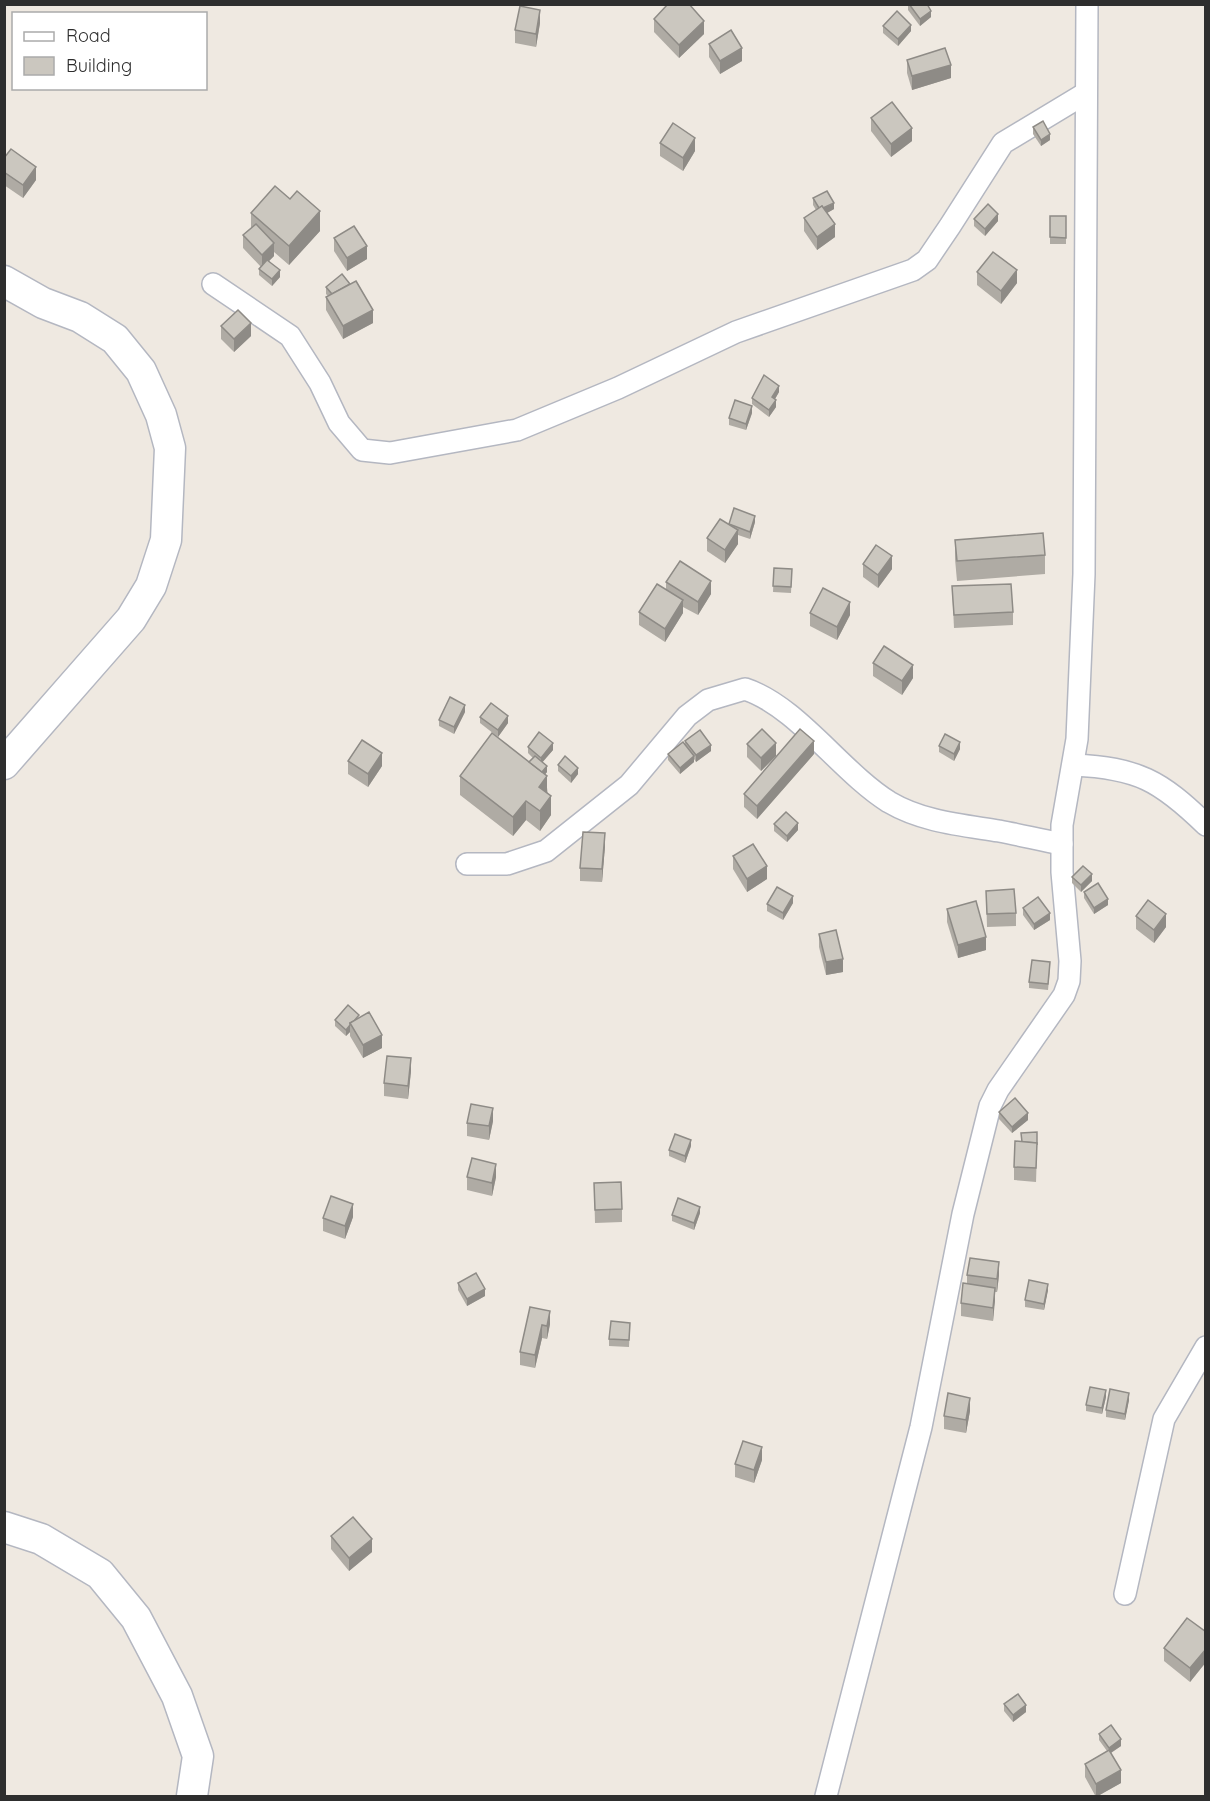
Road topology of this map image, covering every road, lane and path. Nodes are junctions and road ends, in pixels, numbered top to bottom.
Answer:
1 (1087, 4) edge
2 (1086, 93) junction
3 (4, 281) edge
4 (213, 284) dead end
5 (4, 764) edge
6 (1074, 765) junction
7 (1206, 825) edge
8 (1062, 844) junction
9 (467, 864) dead end
10 (1206, 1347) edge
11 (4, 1527) edge
12 (1125, 1594) dead end
13 (192, 1797) edge
14 (826, 1797) edge

1 - 2 street
2 - 4 street
2 - 6 street
3 - 5 main road
6 - 7 street
6 - 8 street
8 - 9 street
8 - 14 street
10 - 12 street
11 - 13 main road

